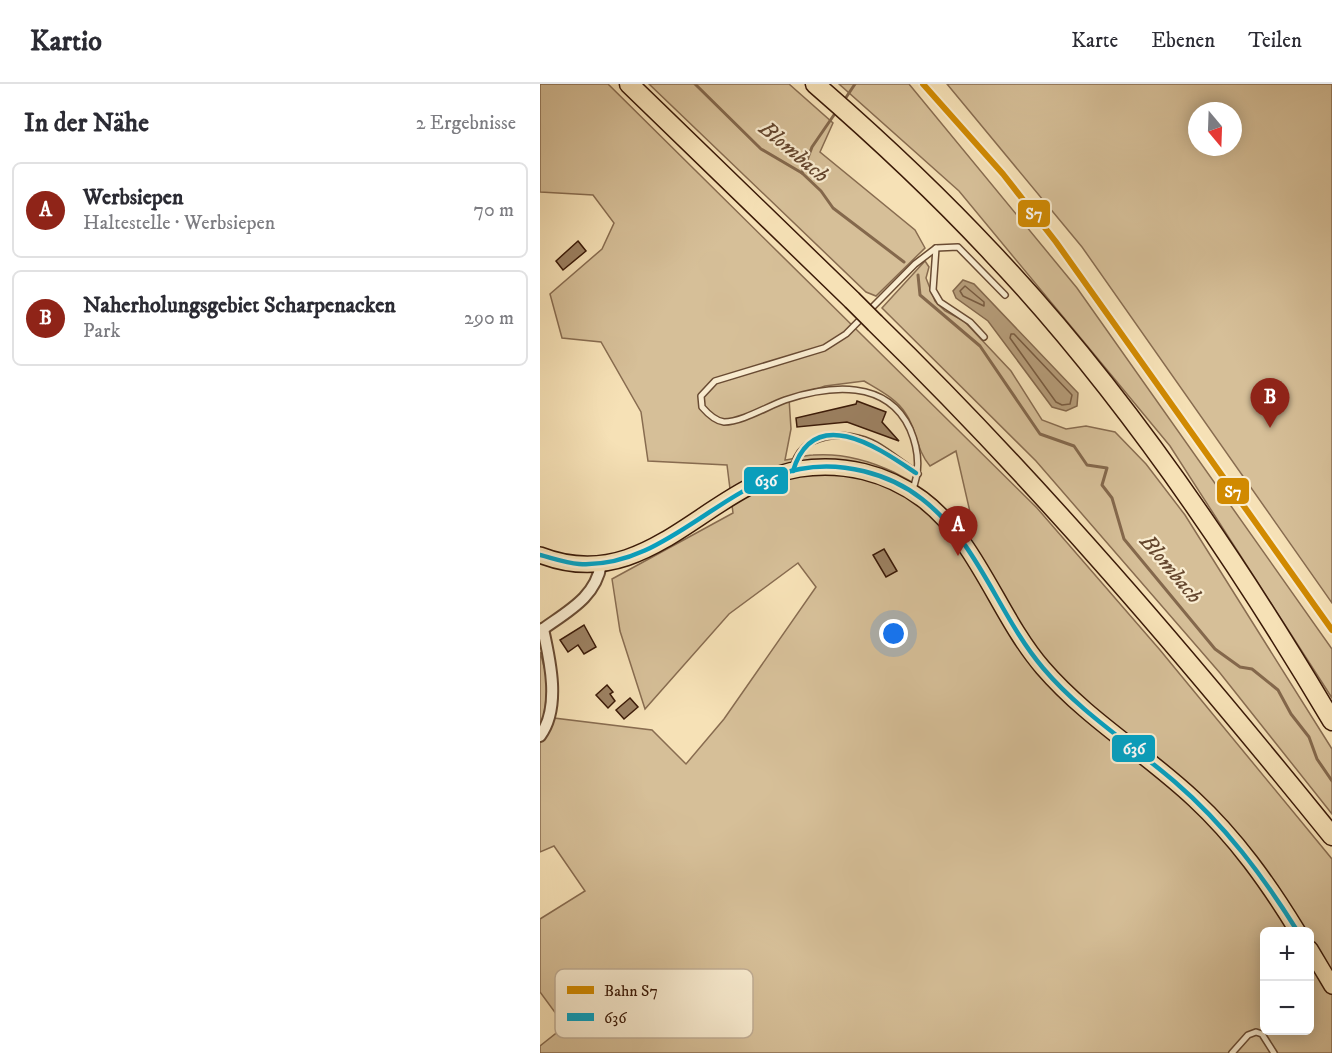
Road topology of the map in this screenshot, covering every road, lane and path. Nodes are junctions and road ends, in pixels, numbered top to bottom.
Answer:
1 (629, 84) edge
2 (821, 90) edge
3 (936, 248) junction
4 (1005, 295) dead end
5 (984, 337) dead end
6 (793, 471) junction
7 (918, 474) junction
8 (912, 492) junction
9 (540, 555) edge
10 (601, 564) junction
11 (541, 628) edge
12 (1332, 721) edge
13 (540, 736) edge
14 (1332, 836) edge
15 (1295, 927) edge
16 (1314, 957) edge
17 (1332, 986) edge
18 (1232, 1053) edge
19 (1274, 1053) edge

1 - 14 highway, bridge
2 - 12 highway
3 - 4 lane
3 - 5 lane
3 - 7 lane
6 - 7 lane
6 - 8 main road
6 - 10 main road
7 - 8 lane
8 - 15 main road
9 - 10 main road
10 - 11 street
11 - 13 street
16 - 17 main road
18 - 19 lane

